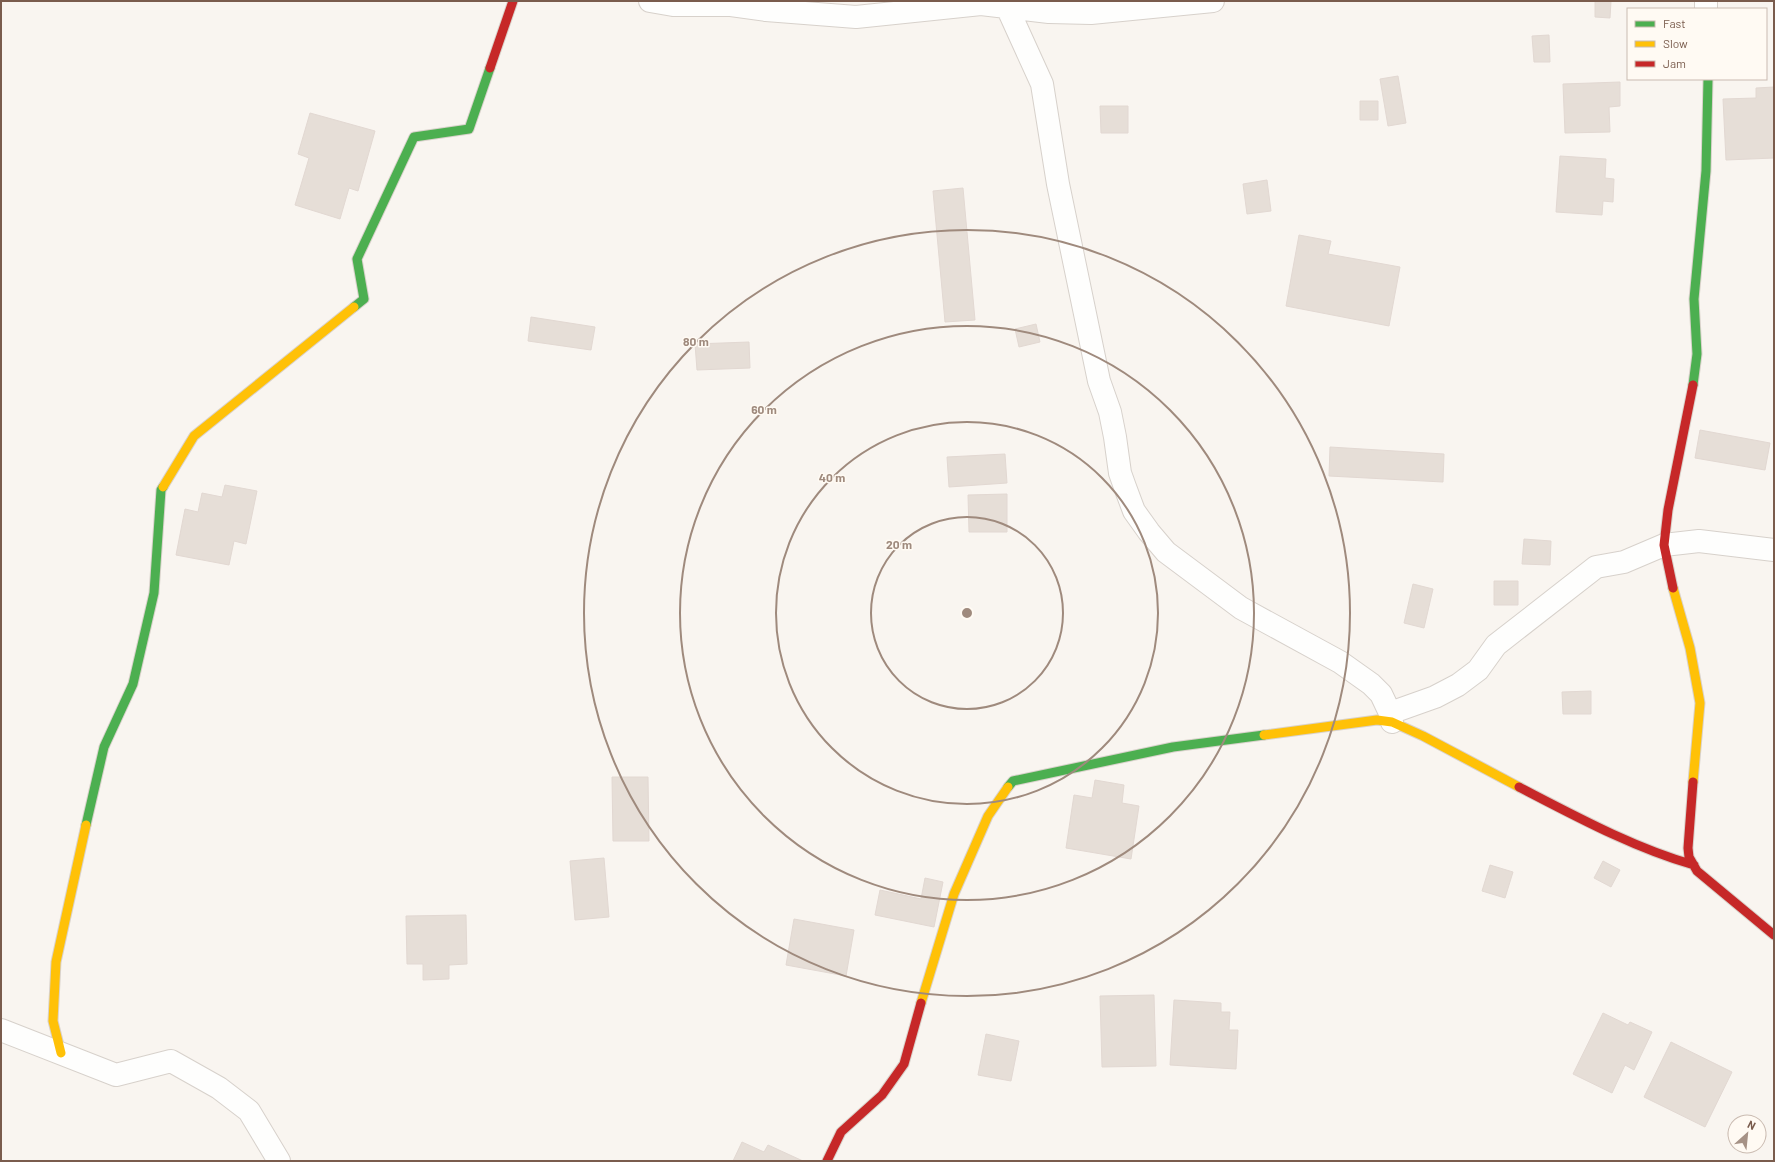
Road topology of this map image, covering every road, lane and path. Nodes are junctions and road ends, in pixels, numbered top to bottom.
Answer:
1 (513, 1) edge
2 (650, 1) edge
3 (1213, 1) edge
4 (1049, 6) edge
5 (1008, 7) junction
6 (1708, 80) edge
7 (1664, 545) junction
8 (1774, 550) edge
9 (1391, 718) junction
10 (1694, 865) junction
11 (1774, 935) edge
12 (1, 1030) edge
13 (61, 1053) junction
14 (279, 1161) edge
15 (827, 1161) edge

1 - 13 street
2 - 5 street
3 - 4 street
4 - 5 street
5 - 9 street
6 - 7 street
7 - 8 street
7 - 9 street
7 - 10 street
9 - 10 street
9 - 15 street
10 - 11 street
12 - 13 street
13 - 14 street

